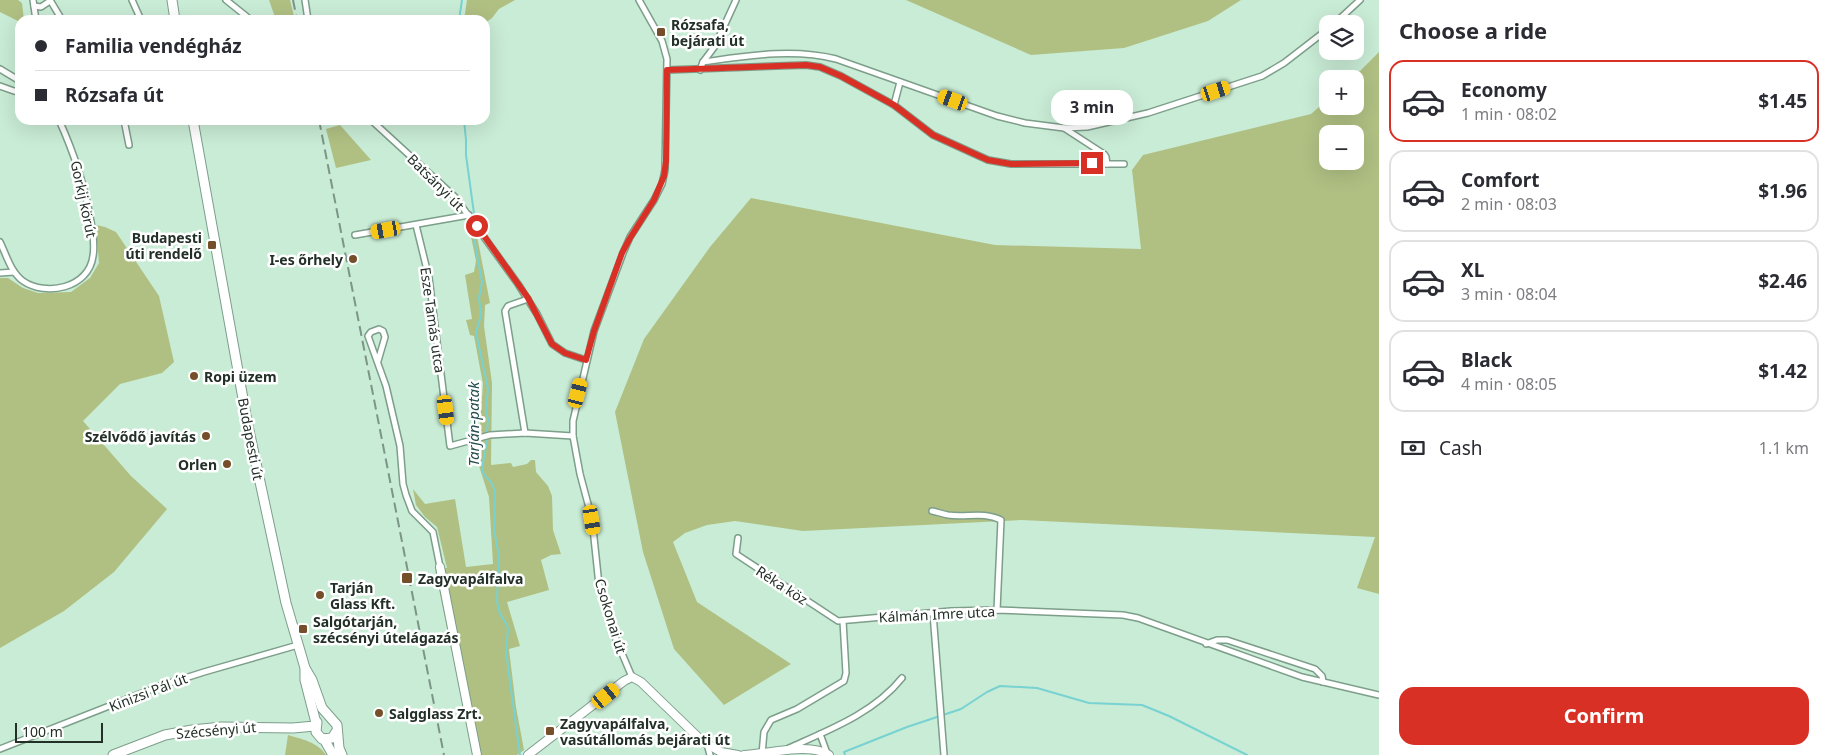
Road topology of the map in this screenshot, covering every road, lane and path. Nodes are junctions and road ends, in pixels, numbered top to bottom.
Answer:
1 (33, 0) edge
2 (132, 0) edge
3 (172, 0) edge
4 (226, 0) edge
5 (304, 0) edge
6 (639, 0) edge
7 (736, 0) edge
8 (1360, 0) edge
9 (50, 1) edge
10 (34, 6) junction
11 (35, 15) edge
12 (59, 15) edge
13 (139, 15) edge
14 (174, 15) edge
15 (245, 15) edge
16 (307, 15) edge
17 (1344, 15) edge
18 (1319, 36) edge
19 (702, 62) junction
20 (0, 69) edge
21 (667, 70) junction
22 (700, 70) junction
23 (15, 78) edge
24 (900, 82) junction
25 (0, 86) edge
26 (15, 91) edge
27 (894, 105) junction
28 (61, 125) edge
29 (125, 125) edge
30 (194, 125) edge
31 (377, 125) edge
32 (1064, 128) junction
33 (129, 145) dead end
34 (1107, 164) junction
35 (1124, 164) dead end
36 (468, 215) junction
37 (416, 225) junction
38 (355, 235) dead end
39 (0, 242) edge
40 (14, 272) junction
41 (0, 273) edge
42 (528, 298) junction
43 (586, 360) junction
44 (378, 361) junction
45 (525, 433) junction
46 (572, 436) junction
47 (932, 511) dead end
48 (738, 538) dead end
49 (440, 568) joint
50 (997, 610) junction
51 (933, 613) junction
52 (844, 620) junction
53 (1206, 644) junction
54 (298, 645) junction
55 (305, 668) junction
56 (632, 677) junction
57 (902, 678) dead end
58 (1323, 682) junction
59 (1379, 695) edge
60 (329, 718) junction
61 (318, 731) junction
62 (336, 732) junction
63 (820, 734) junction
64 (707, 744) junction
65 (0, 749) edge
66 (782, 751) junction
67 (529, 754) edge
68 (762, 754) edge
69 (828, 754) edge
70 (113, 755) edge
71 (333, 755) edge
72 (342, 755) edge
73 (477, 755) edge
74 (710, 755) edge
75 (738, 755) edge
76 (744, 755) edge
77 (944, 755) edge

1 - 10 street
2 - 13 street
3 - 14 main road
4 - 15 street
5 - 16 street
6 - 21 street, Csokonai út
7 - 19 street
8 - 17 street
9 - 10 street
9 - 12 street
10 - 11 street
18 - 32 street
19 - 22 street
19 - 24 street
20 - 23 street
21 - 22 street
21 - 43 street, Csokonai út
22 - 27 street
24 - 27 street
24 - 32 street
25 - 26 street
27 - 34 street
28 - 40 street, Gorkij körút
29 - 33 street
30 - 54 main road, Budapesti út
31 - 36 street, Batsányi út
32 - 34 street
34 - 35 street
36 - 37 street
36 - 42 street, Batsányi út
37 - 38 street
37 - 45 street, Esze Tamás utca
39 - 40 street
40 - 41 street
42 - 43 street, Batsányi út
42 - 45 street
43 - 46 street, Csokonai út
44 - 44 street
44 - 49 street
45 - 46 street
46 - 56 street, Csokonai út
47 - 50 street
48 - 52 street, Réka köz
49 - 73 main road
50 - 51 street, Kálmán Imre utca
50 - 53 street, Kálmán Imre utca
51 - 52 street, Kálmán Imre utca
51 - 77 street
52 - 68 street
53 - 58 street, Kálmán Imre utca
53 - 58 street, Kálmán Imre utca
54 - 55 main road, Budapesti út
54 - 65 street, Kinizsi Pál út
55 - 60 main road, Budapesti út
55 - 61 main road, Budapesti út
56 - 64 main road
56 - 67 main road
57 - 63 street
58 - 59 street, Kálmán Imre utca
60 - 61 main road
60 - 62 main road, Budapesti út
61 - 62 main road
61 - 70 main road, Szécsényi út
61 - 71 main road, Budapesti út
62 - 72 main road
63 - 66 street
63 - 69 street
64 - 74 street
64 - 75 main road
66 - 68 main road
66 - 69 main road
68 - 76 main road

